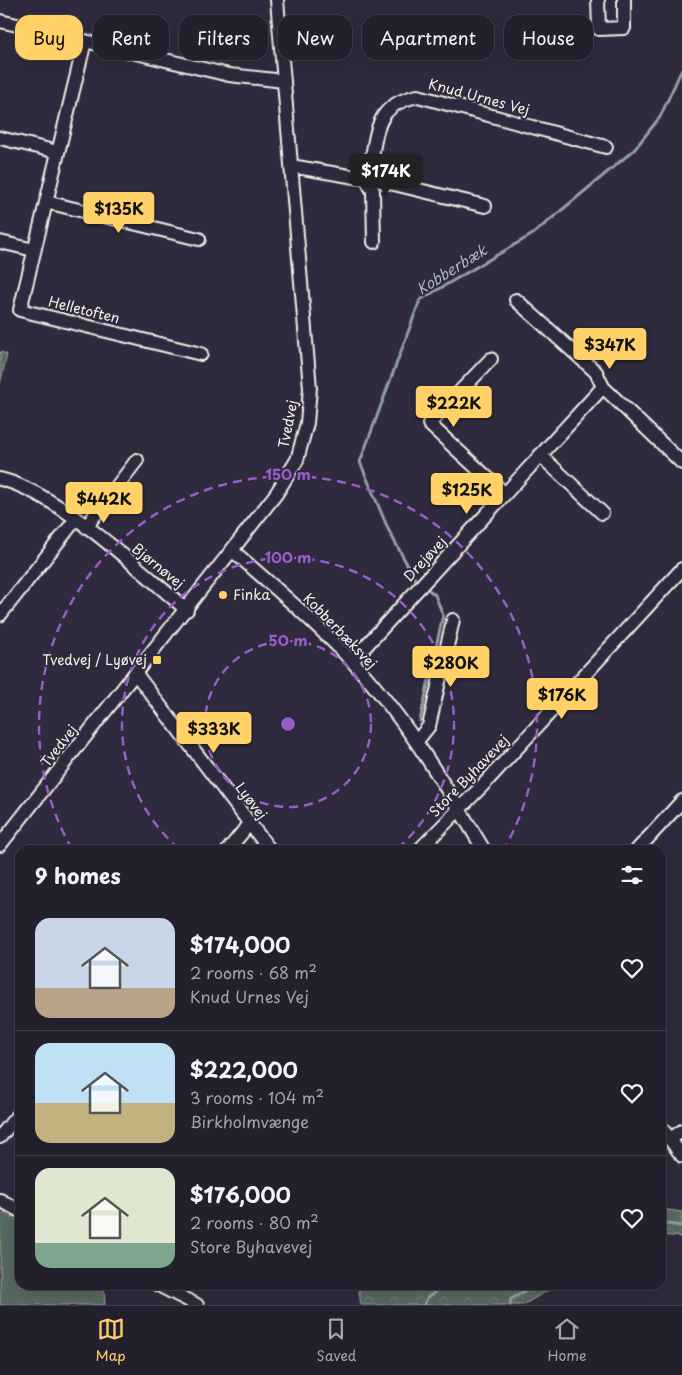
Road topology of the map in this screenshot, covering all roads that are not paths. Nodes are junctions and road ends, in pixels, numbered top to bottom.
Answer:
1 (277, 0) edge
2 (598, 0) edge
3 (624, 0) edge
4 (0, 22) edge
5 (85, 41) junction
6 (284, 81) junction
7 (0, 138) edge
8 (606, 147) dead end
9 (58, 152) junction
10 (291, 166) junction
11 (365, 177) junction
12 (46, 202) junction
13 (485, 206) dead end
14 (199, 239) dead end
15 (0, 242) edge
16 (374, 242) dead end
17 (34, 250) junction
18 (516, 300) dead end
19 (201, 354) dead end
20 (491, 358) dead end
21 (603, 387) junction
22 (540, 455) junction
23 (137, 460) dead end
24 (682, 463) edge
25 (0, 479) edge
26 (504, 494) junction
27 (602, 513) dead end
28 (81, 523) junction
29 (233, 551) junction
30 (682, 569) edge
31 (187, 610) junction
32 (0, 615) edge
33 (453, 620) dead end
34 (352, 661) junction
35 (136, 674) junction
36 (417, 741) junction
37 (682, 801) edge
38 (459, 808) junction
39 (250, 823) junction
40 (0, 845) edge
41 (232, 845) edge
42 (266, 845) edge
43 (424, 845) edge
44 (481, 845) edge
45 (642, 845) edge
46 (15, 1118) edge
47 (682, 1131) edge
48 (666, 1134) edge
49 (0, 1137) edge
50 (670, 1139) junction
51 (682, 1156) edge
52 (0, 1200) edge
53 (15, 1208) edge
54 (168, 1290) edge
55 (198, 1305) edge

1 - 6 street, Tvedvej
2 - 3 street
4 - 5 street
5 - 6 street
5 - 9 street, Helletoften
6 - 10 street, Tvedvej
7 - 9 street
8 - 11 street, Knud Urnes Vej
9 - 12 street, Helletoften
10 - 11 street
10 - 29 street, Tvedvej
11 - 13 street
11 - 16 street
12 - 14 street
12 - 17 street, Helletoften
15 - 17 street
17 - 19 street, Helletoften
18 - 21 street
20 - 26 street
21 - 22 street, Drejøvej
21 - 24 street
22 - 26 street, Drejøvej
22 - 27 street
23 - 28 street
25 - 28 street, Bjørnøvej
26 - 34 street, Drejøvej
28 - 31 street, Bjørnøvej
28 - 32 street
29 - 31 street, Tvedvej
29 - 34 street, Kobberbæksvej
30 - 38 street, Store Byhavevej
31 - 35 street, Tvedvej
33 - 36 street
34 - 36 street, Kobberbæksvej
35 - 39 street, Lyøvej
35 - 40 street, Tvedvej
36 - 38 street, Kobberbæksvej
37 - 45 street
38 - 43 street, Store Byhavevej
38 - 44 street, Kobberbæksvej
39 - 41 street
39 - 42 street, Lyøvej
46 - 49 street
47 - 50 street
48 - 50 street
50 - 51 street
52 - 53 street
54 - 55 street

